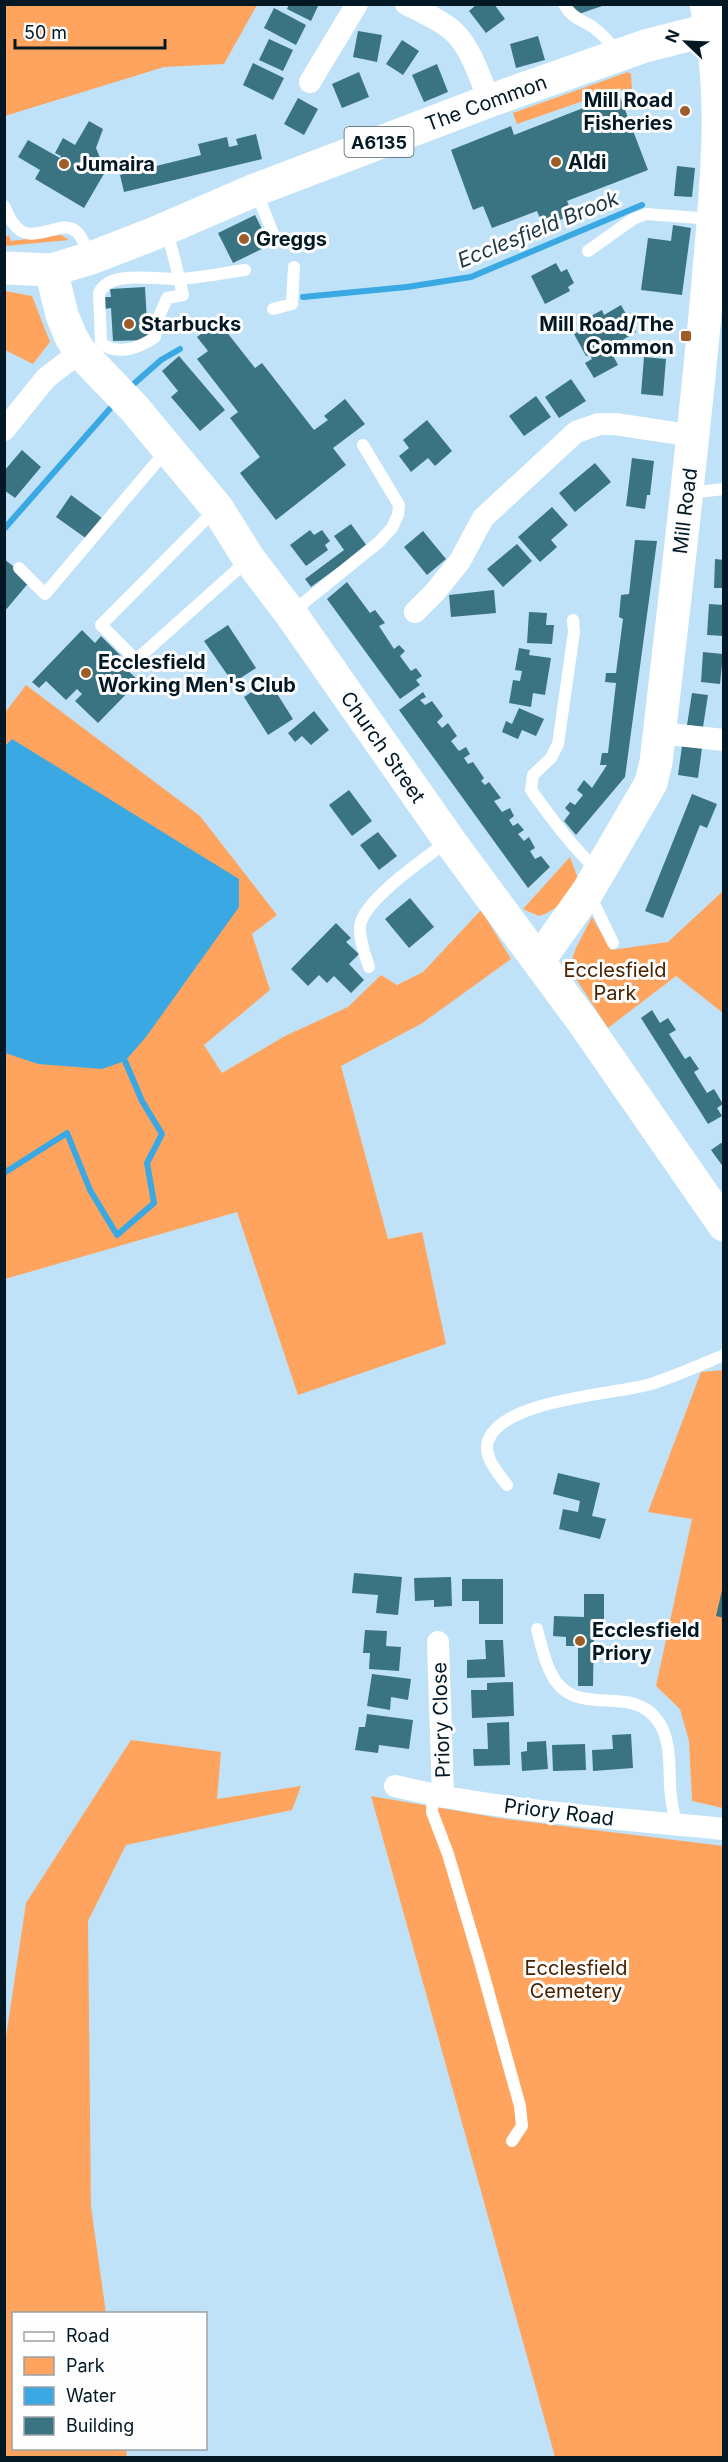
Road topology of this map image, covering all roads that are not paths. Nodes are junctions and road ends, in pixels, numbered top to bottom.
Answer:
1 (357, 4) edge
2 (406, 4) edge
3 (564, 4) edge
4 (714, 20) edge
5 (619, 55) junction
6 (310, 81) dead end
7 (489, 101) junction
8 (255, 190) junction
9 (4, 206) edge
10 (714, 219) junction
11 (166, 229) junction
12 (276, 241) dead end
13 (588, 251) dead end
14 (91, 258) junction
15 (294, 267) dead end
16 (4, 268) edge
17 (51, 270) junction
18 (245, 270) dead end
19 (179, 279) junction
20 (273, 309) dead end
21 (80, 352) junction
22 (4, 430) edge
23 (694, 436) junction
24 (363, 445) dead end
25 (169, 448) junction
26 (723, 489) edge
27 (687, 493) junction
28 (217, 508) junction
29 (249, 559) junction
30 (18, 568) dead end
31 (415, 612) dead end
32 (291, 614) junction
33 (573, 620) dead end
34 (659, 732) junction
35 (723, 740) edge
36 (449, 840) junction
37 (594, 882) junction
38 (614, 943) dead end
39 (538, 960) junction
40 (369, 967) dead end
41 (723, 1225) edge
42 (723, 1355) edge
43 (507, 1485) dead end
44 (537, 1629) dead end
45 (438, 1642) dead end
46 (395, 1786) dead end
47 (438, 1796) junction
48 (676, 1825) junction
49 (723, 1829) edge
50 (513, 2141) dead end

1 - 6 street
2 - 7 street
3 - 5 lane
4 - 5 main road, The Common / A6135
4 - 10 main road, Mill Road
5 - 7 main road, The Common / A6135
7 - 8 main road, The Common / A6135
8 - 11 main road, The Common / A6135
8 - 12 lane
9 - 14 lane
10 - 13 lane
10 - 23 main road, Mill Road
11 - 14 main road, The Common / A6135
11 - 19 lane
14 - 17 main road, The Common / A6135
15 - 20 lane
16 - 17 main road, A6135
17 - 21 main road, Church Street
18 - 19 lane
19 - 19 lane
21 - 22 street
21 - 25 main road, Church Street
23 - 27 main road, Mill Road
23 - 31 street
24 - 32 lane
25 - 28 main road, Church Street
25 - 30 lane
26 - 27 lane
27 - 34 main road, Mill Road
28 - 29 main road, Church Street
28 - 29 lane
29 - 32 main road, Church Street
32 - 36 main road, Church Street
33 - 37 lane
34 - 35 street
34 - 37 main road, Mill Road
36 - 39 main road, Church Street
36 - 40 lane
37 - 38 lane
37 - 39 main road, Mill Road
39 - 41 main road, Church Street
42 - 43 lane
44 - 48 lane
45 - 47 street, Priory Close
46 - 47 street, Priory Road
47 - 48 street, Priory Road
47 - 50 lane
48 - 49 street, Priory Road

